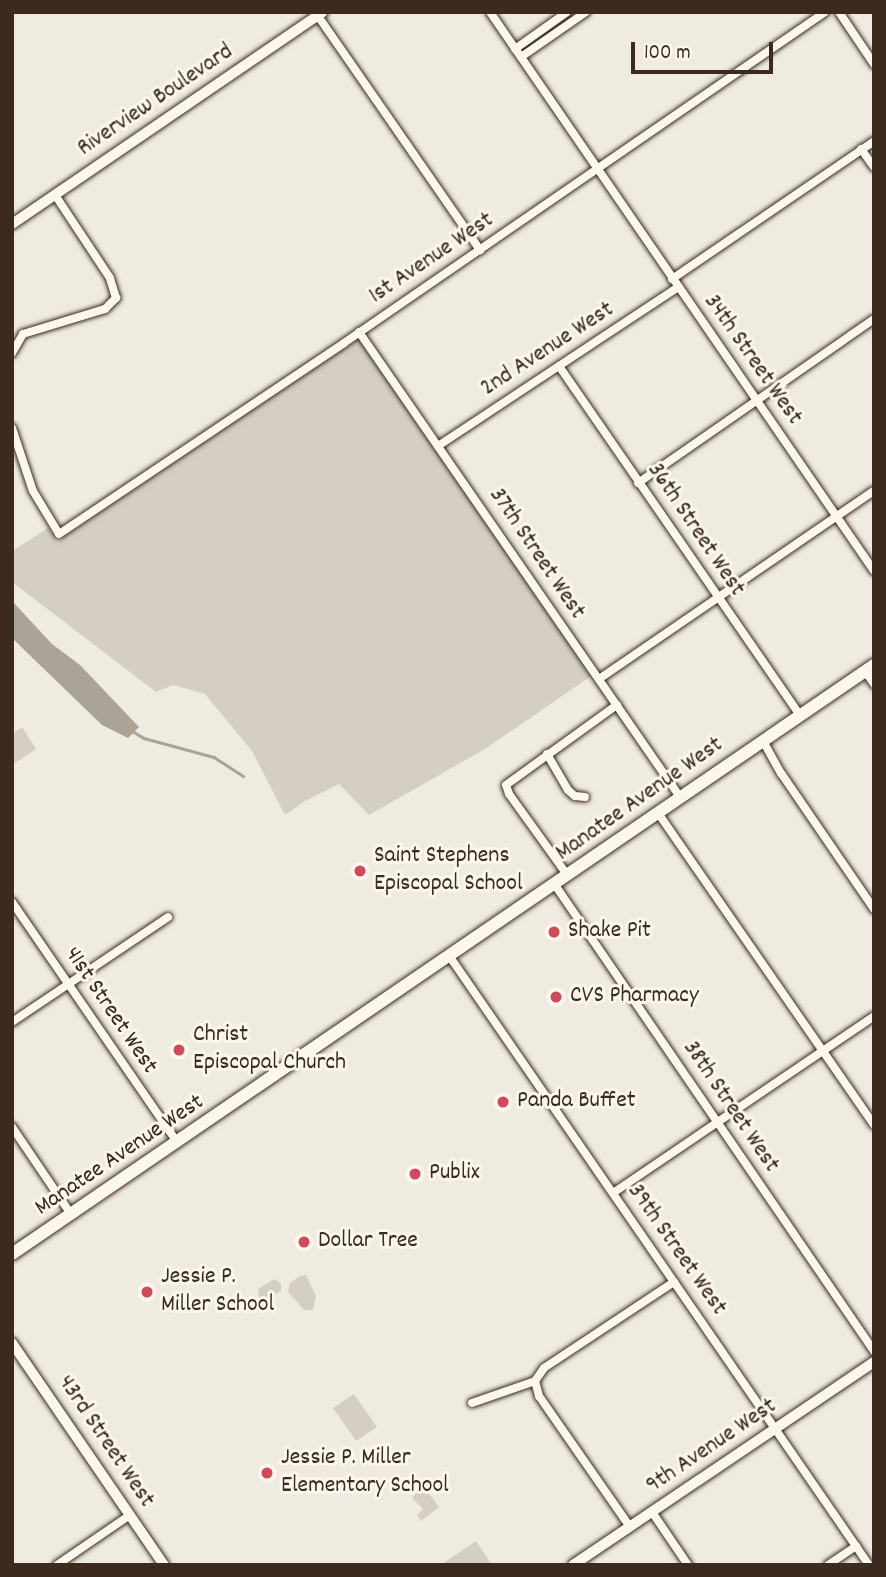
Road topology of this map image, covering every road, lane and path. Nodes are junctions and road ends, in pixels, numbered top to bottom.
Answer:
1 (490, 12) edge
2 (567, 12) edge
3 (586, 12) edge
4 (825, 12) edge
5 (839, 12) edge
6 (321, 14) edge
7 (515, 49) junction
8 (521, 57) junction
9 (874, 64) edge
10 (874, 141) edge
11 (862, 149) junction
12 (874, 167) edge
13 (598, 170) junction
14 (55, 195) junction
15 (12, 224) edge
16 (480, 250) junction
17 (672, 279) junction
18 (678, 287) junction
19 (874, 319) edge
20 (359, 332) junction
21 (12, 353) edge
22 (559, 366) junction
23 (757, 401) junction
24 (12, 428) edge
25 (438, 446) junction
26 (639, 482) junction
27 (874, 491) edge
28 (836, 517) junction
29 (874, 571) edge
30 (717, 598) junction
31 (869, 668) edge
32 (599, 679) junction
33 (874, 684) edge
34 (617, 705) junction
35 (800, 716) junction
36 (763, 741) junction
37 (547, 754) junction
38 (585, 797) dead end
39 (680, 797) junction
40 (658, 813) junction
41 (568, 876) junction
42 (555, 885) junction
43 (12, 902) edge
44 (874, 909) edge
45 (168, 916) dead end
46 (450, 957) junction
47 (68, 984) junction
48 (874, 1016) edge
49 (12, 1022) edge
50 (822, 1051) junction
51 (718, 1122) junction
52 (874, 1125) edge
53 (12, 1127) edge
54 (177, 1142) junction
55 (613, 1193) junction
56 (71, 1214) junction
57 (12, 1254) edge
58 (674, 1282) junction
59 (12, 1343) edge
60 (874, 1351) edge
61 (874, 1362) edge
62 (535, 1381) junction
63 (472, 1403) dead end
64 (776, 1429) junction
65 (653, 1512) junction
66 (130, 1515) junction
67 (630, 1527) junction
68 (856, 1546) junction
69 (574, 1564) edge
70 (57, 1565) edge
71 (164, 1565) edge
72 (688, 1565) edge
73 (828, 1565) edge
74 (869, 1565) edge

1 - 7 street, 34th Street West
2 - 7 street
3 - 8 street
4 - 13 street, 1st Avenue West
5 - 9 street
6 - 14 street, Riverview Boulevard
6 - 16 street
7 - 8 street, 34th Street West
8 - 13 street, 34th Street West
10 - 11 street
11 - 12 street
11 - 17 street
13 - 16 street, 1st Avenue West
13 - 17 street, 34th Street West
14 - 15 street, Riverview Boulevard
14 - 21 street
16 - 20 street, 1st Avenue West
17 - 18 street, 34th Street West
18 - 22 street, 2nd Avenue West
18 - 23 street, 34th Street West
19 - 23 street
20 - 24 street, 1st Avenue West
20 - 25 street, 37th Street West
22 - 25 street, 2nd Avenue West
22 - 26 street, 36th Street West
23 - 26 street
23 - 28 street, 34th Street West
25 - 32 street, 37th Street West
26 - 30 street, 36th Street West
27 - 28 street
28 - 29 street, 34th Street West
28 - 30 street
30 - 32 street
30 - 35 street, 36th Street West
31 - 33 street
31 - 35 main road, Manatee Avenue West
32 - 34 street, 37th Street West
34 - 37 street
34 - 39 street, 37th Street West
35 - 36 main road, Manatee Avenue West
36 - 39 main road, Manatee Avenue West
36 - 44 street
37 - 38 street
37 - 41 street
39 - 40 main road, Manatee Avenue West
40 - 41 main road, Manatee Avenue West
40 - 50 street
41 - 42 main road, Manatee Avenue West
42 - 46 main road, Manatee Avenue West
42 - 51 street, 38th Street West
43 - 47 street, 41st Street West
45 - 47 street
46 - 54 main road, Manatee Avenue West
46 - 55 street, 39th Street West
47 - 49 street
47 - 54 street, 41st Street West
48 - 50 street
50 - 51 street
50 - 52 street
51 - 55 street
51 - 60 street, 38th Street West
53 - 56 street
54 - 56 main road, Manatee Avenue West
55 - 58 street, 39th Street West
56 - 57 main road, Manatee Avenue West
58 - 62 street
58 - 64 street, 39th Street West
59 - 66 street, 43rd Street West
61 - 64 street, 9th Avenue West
62 - 63 street
62 - 67 street
64 - 65 street, 9th Avenue West
64 - 68 street, 39th Street West
65 - 67 street, 9th Avenue West
65 - 72 street
66 - 70 street
66 - 71 street, 43rd Street West
67 - 69 street, 9th Avenue West
68 - 73 street
68 - 74 street, 39th Street West

